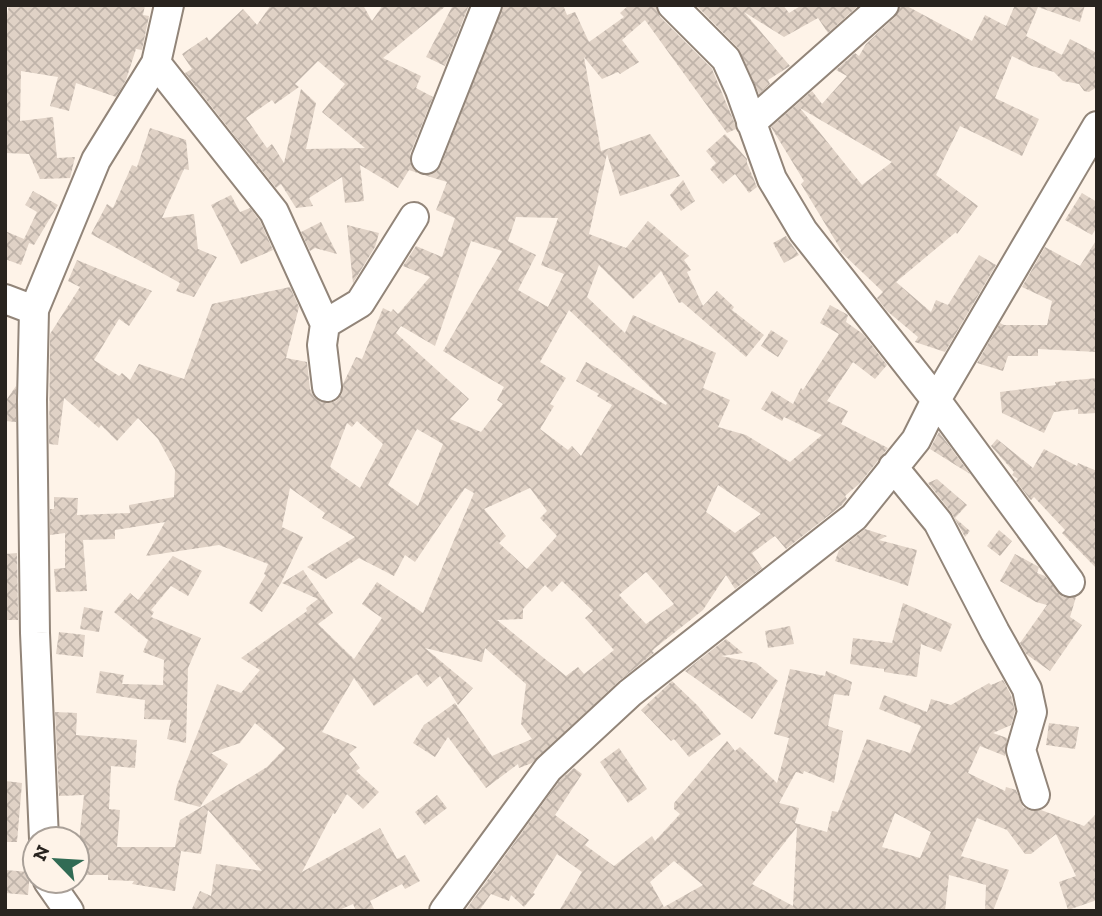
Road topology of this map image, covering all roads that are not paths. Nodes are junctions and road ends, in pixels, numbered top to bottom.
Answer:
1 (169, 5) edge
2 (487, 5) edge
3 (672, 5) edge
4 (884, 5) edge
5 (156, 63) junction
6 (751, 123) junction
7 (1097, 126) edge
8 (426, 159) dead end
9 (414, 217) dead end
10 (5, 299) edge
11 (34, 310) junction
12 (325, 324) junction
13 (327, 387) dead end
14 (936, 400) junction
15 (893, 467) junction
16 (1070, 582) dead end
17 (1035, 795) dead end
18 (43, 825) edge
19 (57, 895) edge
20 (69, 911) edge
21 (444, 911) edge

1 - 5 street
2 - 8 street
3 - 6 street
4 - 6 street
5 - 11 street
5 - 12 street
6 - 14 street
7 - 14 street
9 - 12 street
10 - 11 street
11 - 18 street
12 - 13 street
14 - 15 street
14 - 16 street
15 - 17 street
15 - 21 street
19 - 20 street

